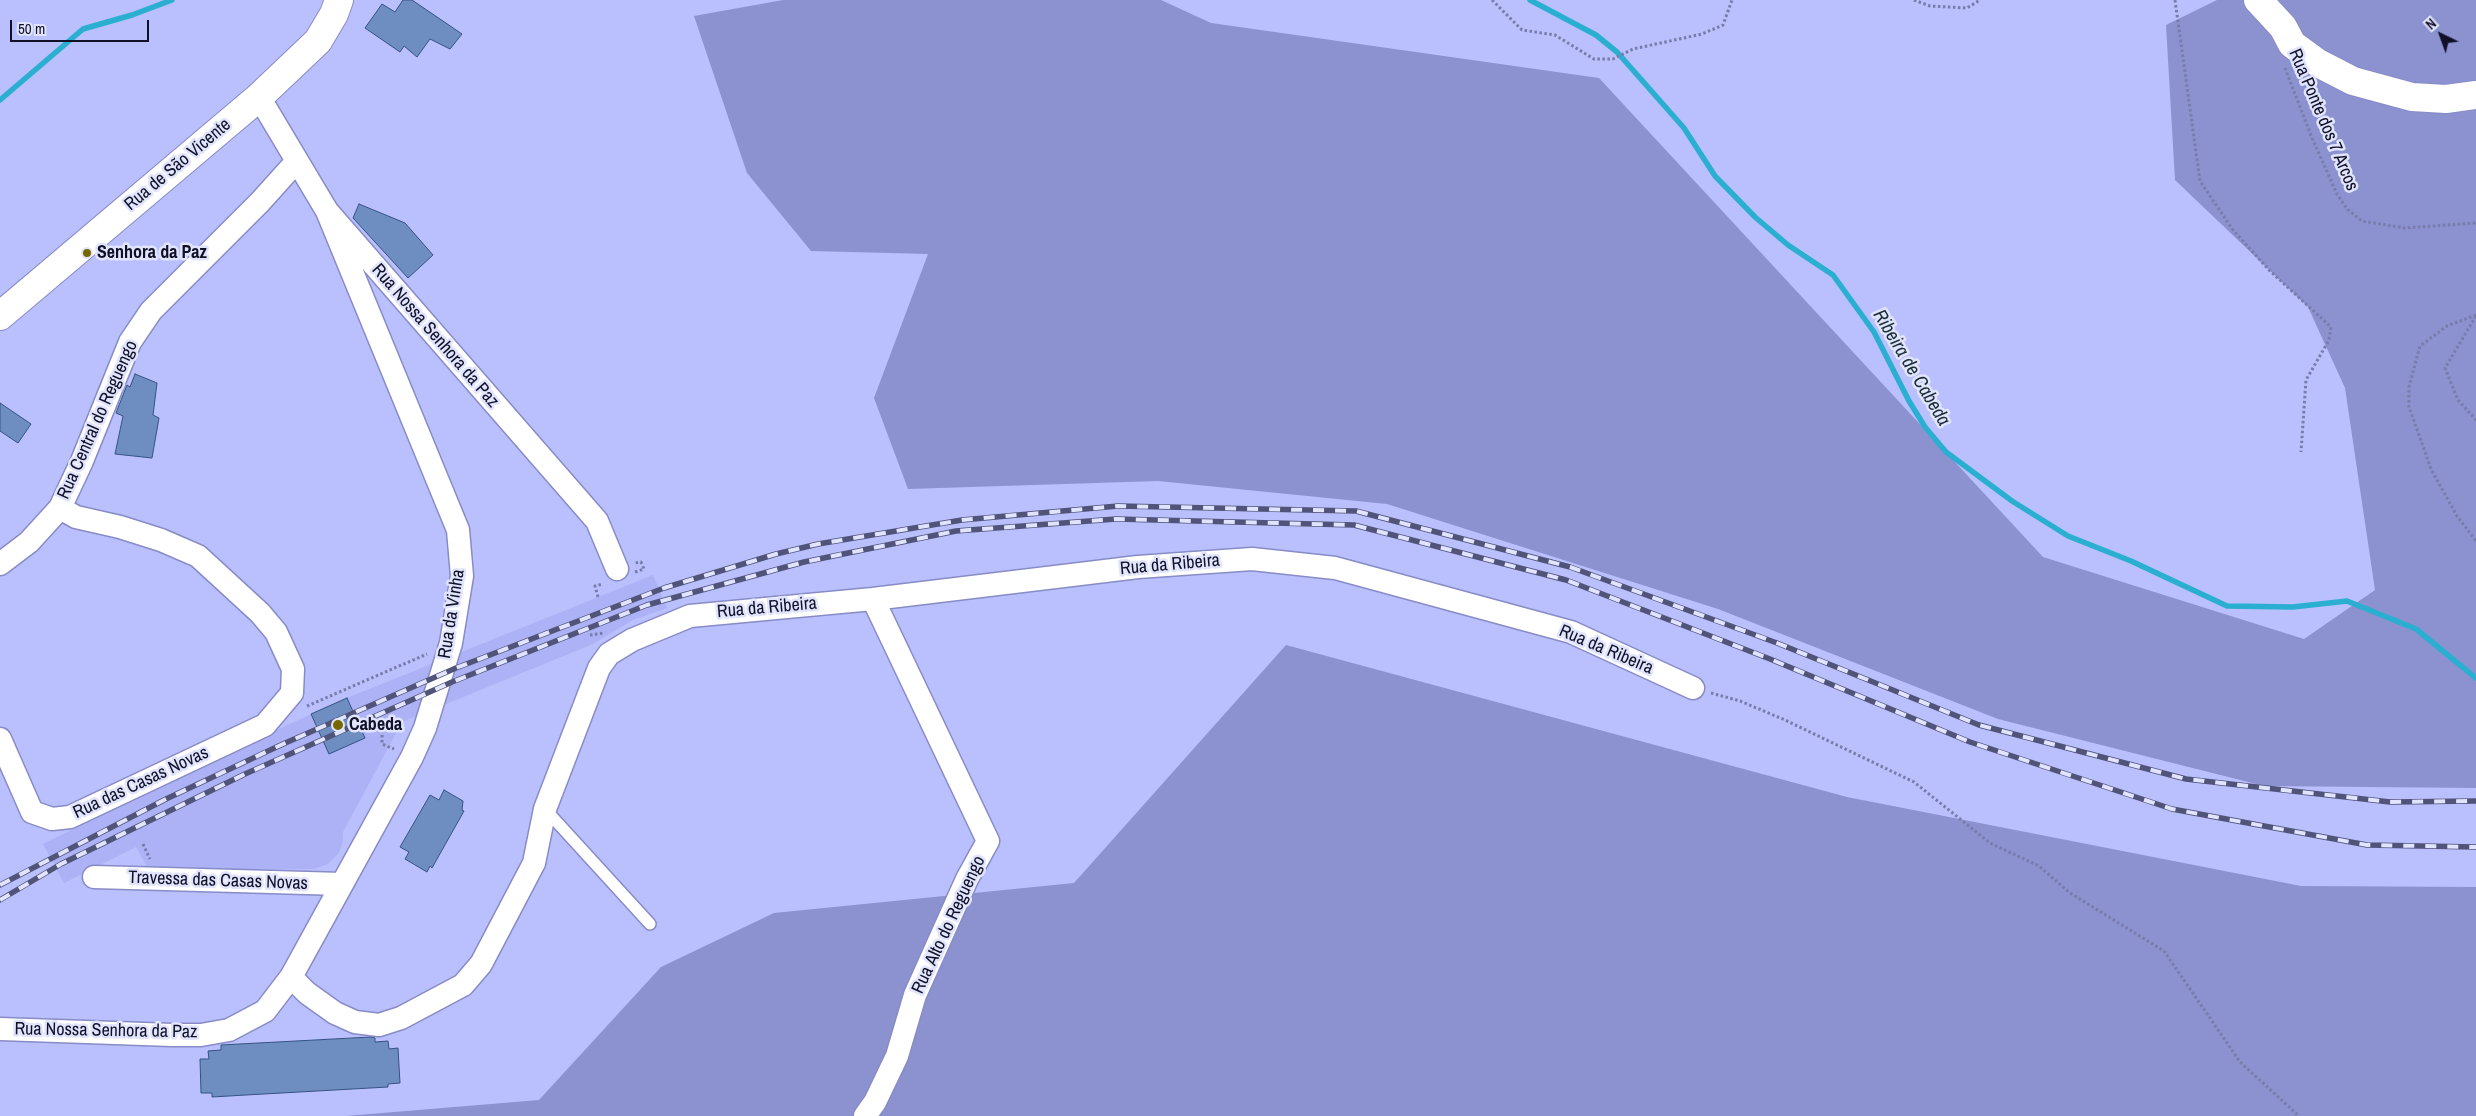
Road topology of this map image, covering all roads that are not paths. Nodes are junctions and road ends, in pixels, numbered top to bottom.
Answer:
1 (339, 0) edge
2 (2258, 0) edge
3 (2283, 27) junction
4 (2476, 82) edge
5 (2476, 94) edge
6 (259, 97) junction
7 (296, 162) junction
8 (327, 212) junction
9 (0, 316) edge
10 (60, 508) junction
11 (0, 564) edge
12 (617, 569) dead end
13 (873, 599) junction
14 (1693, 688) road end
15 (0, 739) edge
16 (545, 809) junction
17 (94, 877) dead end
18 (342, 884) junction
19 (650, 924) dead end
20 (291, 976) junction
21 (0, 1029) edge
22 (865, 1116) edge

1 - 6 main road, Rua de São Vicente
2 - 3 main road
3 - 4 main road
3 - 5 main road
6 - 7 street, Rua Nossa Senhora da Paz
6 - 9 main road, Rua de São Vicente
7 - 8 street, Rua Nossa Senhora da Paz
7 - 10 street, Rua Central do Reguengo
8 - 12 street, Rua Nossa Senhora da Paz
8 - 18 street, Rua da Vinha
10 - 11 street, Rua Central do Reguengo
10 - 15 street, Rua das Casas Novas
13 - 14 street, Rua da Ribeira
13 - 16 street, Rua da Ribeira
13 - 22 street, Rua Alto do Reguengo
16 - 19 lane
16 - 20 street
17 - 18 street, Travessa das Casas Novas
18 - 20 street, Rua da Vinha
20 - 21 street, Rua Nossa Senhora da Paz

